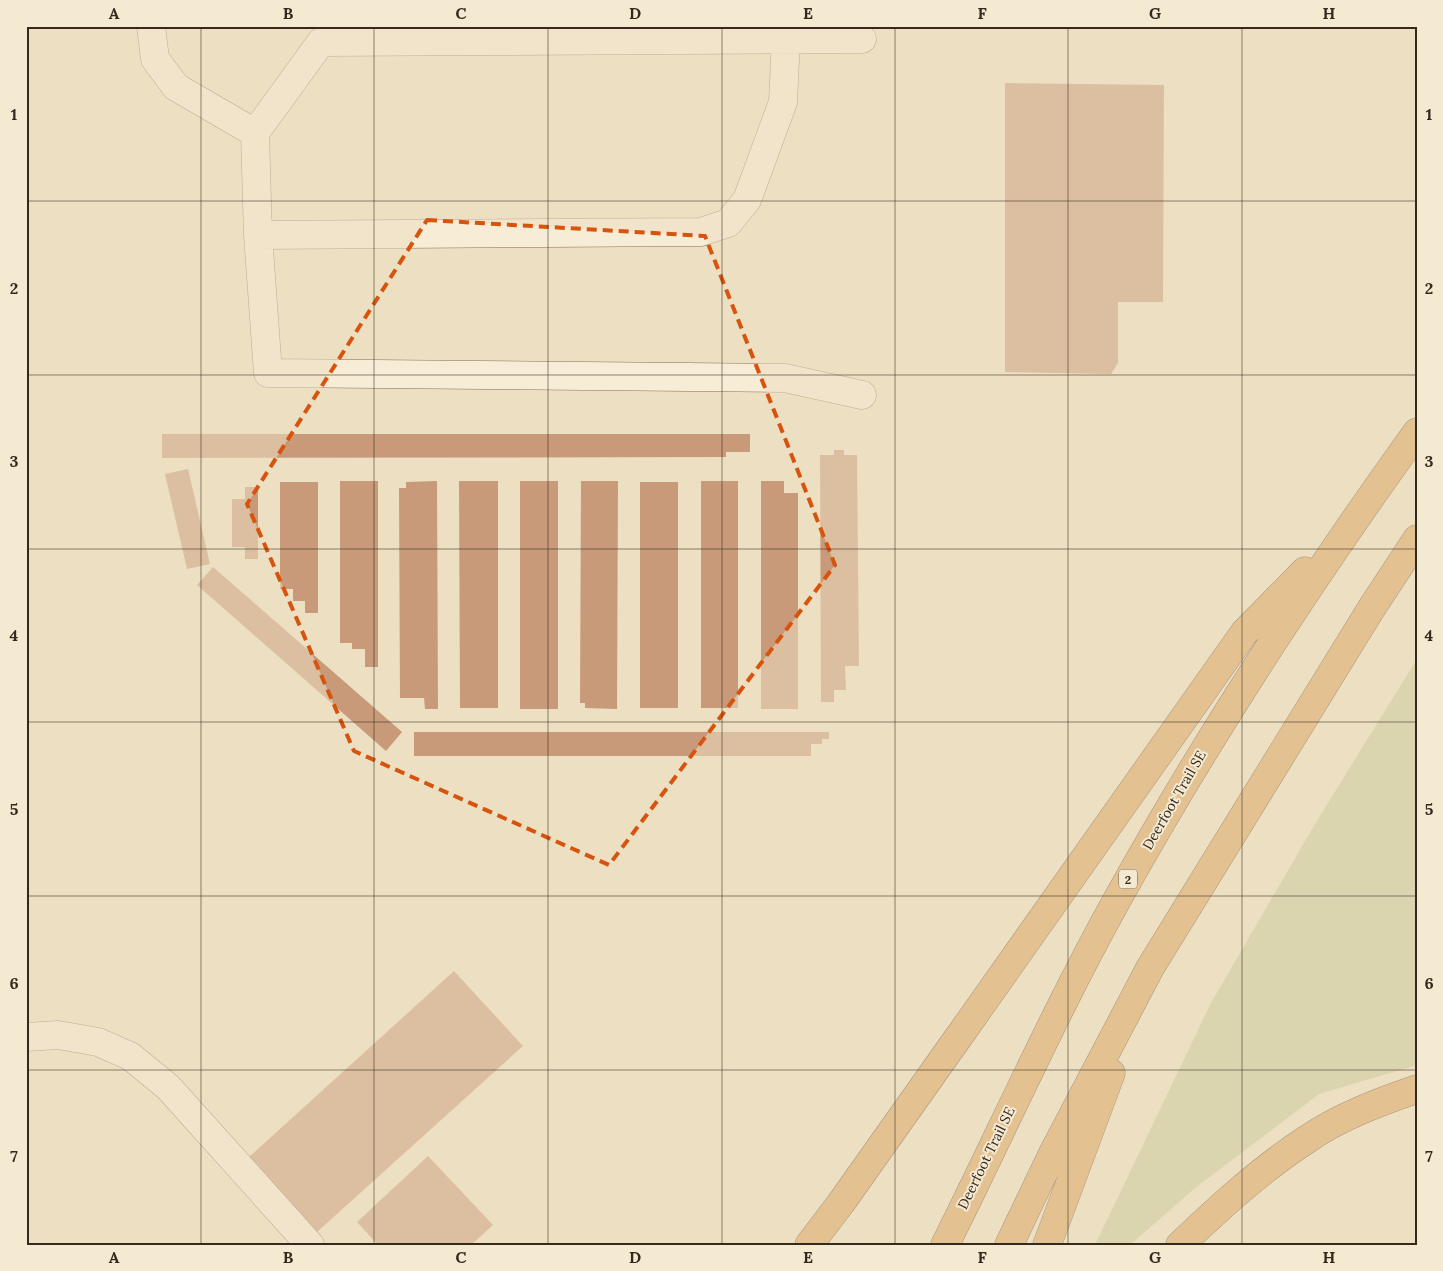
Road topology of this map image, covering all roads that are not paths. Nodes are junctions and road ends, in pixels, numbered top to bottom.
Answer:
1 (151, 26) edge
2 (606, 33) edge
3 (321, 34) edge
4 (786, 39) junction
5 (862, 39) dead end
6 (255, 133) junction
7 (258, 235) junction
8 (862, 396) dead end
9 (1417, 432) edge
10 (1347, 530) junction
11 (1417, 539) edge
12 (1150, 968) junction
13 (26, 1037) edge
14 (1417, 1089) edge
15 (310, 1245) edge
16 (809, 1245) edge
17 (944, 1245) edge
18 (1009, 1245) edge
19 (1048, 1245) edge
20 (1180, 1245) edge

1 - 6 lane
2 - 3 lane
2 - 4 lane
3 - 6 lane
4 - 5 lane
4 - 7 lane
6 - 7 lane
7 - 8 lane
9 - 10 highway, Deerfoot Trail SE / 2
10 - 16 highway
10 - 17 highway, Deerfoot Trail SE / 2
11 - 12 highway
12 - 18 highway
12 - 19 highway
13 - 15 lane
14 - 20 highway

